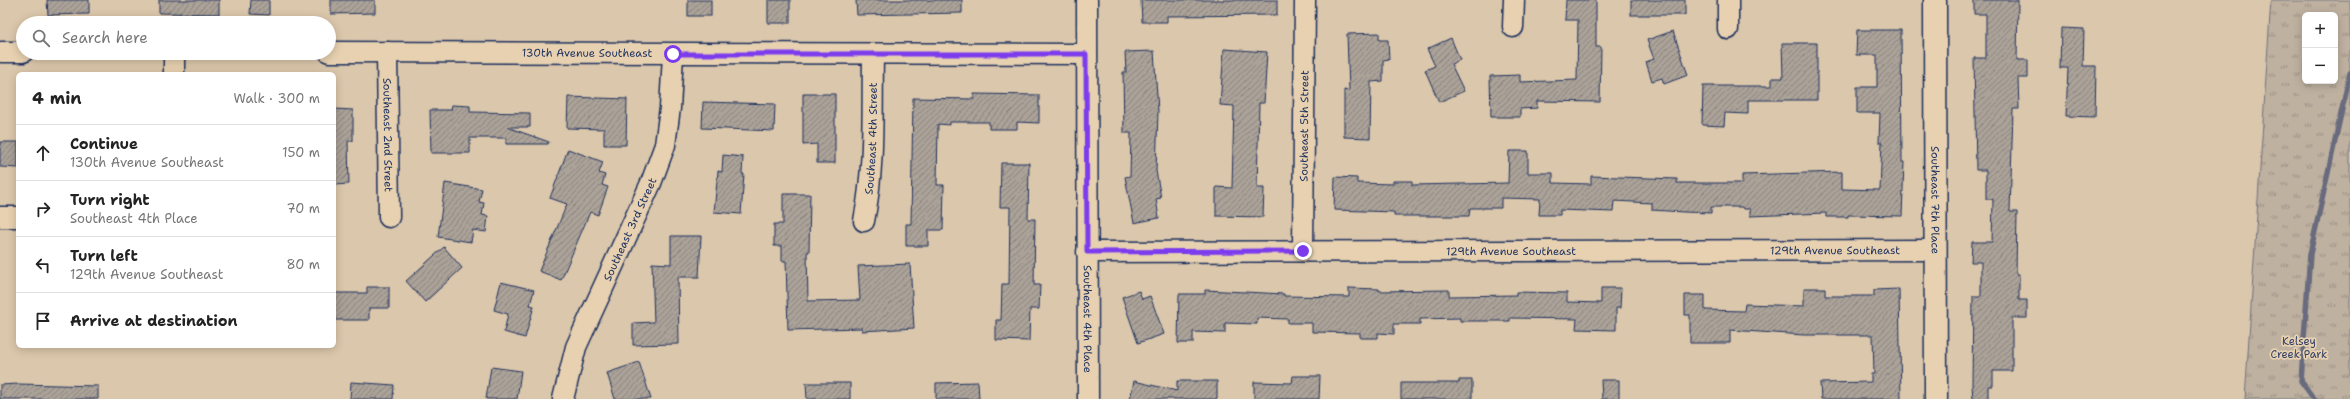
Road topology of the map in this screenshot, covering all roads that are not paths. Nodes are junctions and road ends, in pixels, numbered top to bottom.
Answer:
1 (1087, 0) edge
2 (1305, 0) edge
3 (1514, 0) edge
4 (1728, 0) edge
5 (1935, 0) edge
6 (1513, 27) dead end
7 (1728, 28) dead end
8 (1, 52) edge
9 (16, 52) edge
10 (336, 52) edge
11 (387, 52) junction
12 (673, 54) junction
13 (1086, 54) junction
14 (873, 55) junction
15 (174, 60) edge
16 (174, 72) edge
17 (0, 217) edge
18 (16, 217) edge
19 (389, 217) dead end
20 (864, 221) dead end
21 (1934, 250) junction
22 (1303, 251) junction
23 (1087, 252) junction
24 (563, 399) edge
25 (1088, 399) edge
26 (1936, 399) edge

1 - 13 street, Southeast 4th Place
2 - 22 street, Southeast 5th Street
3 - 6 street
4 - 7 street
5 - 21 street, Southeast 7th Place
8 - 9 street
10 - 11 street, 130th Avenue Southeast
11 - 12 street, 130th Avenue Southeast
11 - 19 street, Southeast 2nd Street
12 - 14 street, 130th Avenue Southeast
12 - 24 street, Southeast 3rd Street
13 - 14 street, 130th Avenue Southeast
13 - 23 street, Southeast 4th Place
14 - 20 street, Southeast 4th Street
15 - 16 street
17 - 18 street
21 - 22 street, 129th Avenue Southeast
21 - 26 street, Southeast 7th Place
22 - 23 street, 129th Avenue Southeast
23 - 25 street, Southeast 4th Place

